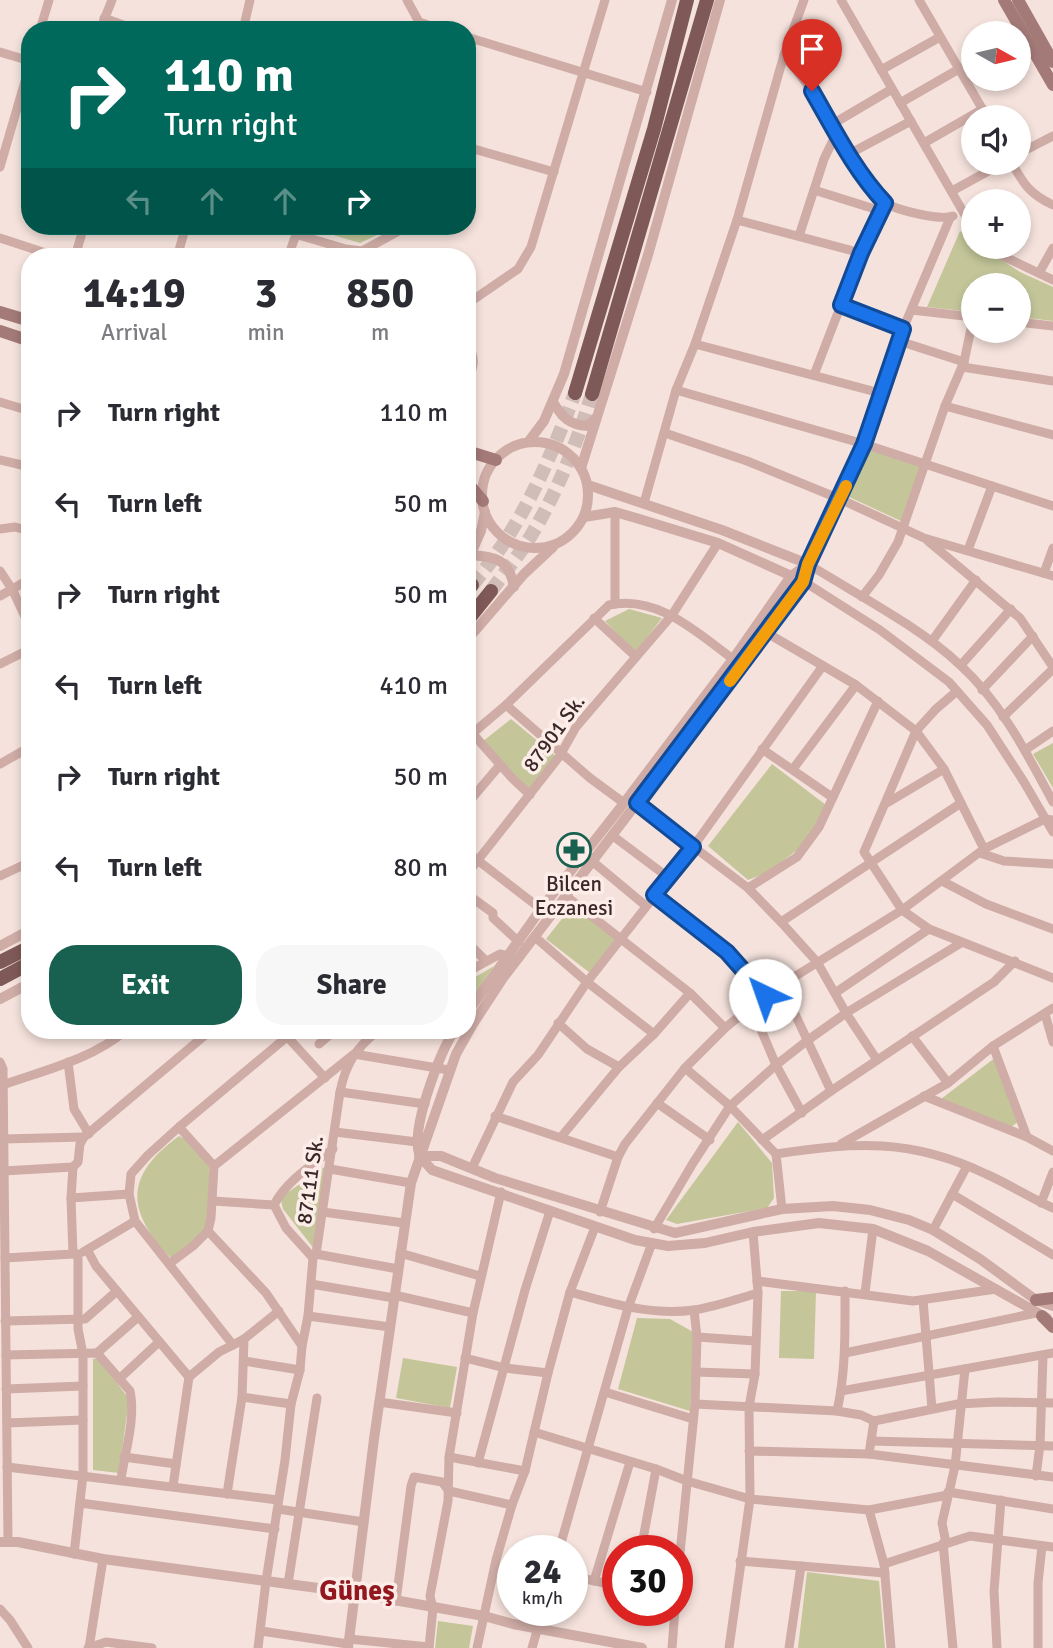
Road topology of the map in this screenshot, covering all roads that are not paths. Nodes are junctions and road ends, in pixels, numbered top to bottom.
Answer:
1 (49, 0) edge
2 (112, 0) edge
3 (250, 0) edge
4 (407, 0) edge
5 (605, 0) edge
6 (672, 0) edge
7 (687, 0) edge
8 (707, 0) edge
9 (720, 0) edge
10 (804, 0) edge
11 (841, 0) edge
12 (919, 0) edge
13 (1004, 0) edge
14 (1018, 0) edge
15 (104, 18) junction
16 (43, 21) edge
17 (103, 21) edge
18 (112, 21) edge
19 (245, 21) edge
20 (418, 21) edge
21 (940, 37) junction
22 (476, 40) edge
23 (0, 52) edge
24 (784, 55) junction
25 (21, 60) edge
26 (1053, 62) edge
27 (959, 69) junction
28 (881, 70) junction
29 (583, 73) junction
30 (1053, 85) edge
31 (892, 89) junction
32 (646, 92) junction
33 (21, 94) edge
34 (900, 103) junction
35 (980, 105) edge
36 (911, 121) junction
37 (831, 125) junction
38 (961, 125) edge
39 (836, 134) junction
40 (1053, 136) edge
41 (924, 143) junction
42 (1031, 147) edge
43 (476, 150) edge
44 (849, 154) junction
45 (0, 167) edge
46 (554, 172) junction
47 (981, 175) edge
48 (1019, 175) edge
49 (814, 190) junction
50 (952, 191) junction
51 (1053, 205) edge
52 (883, 207) junction
53 (961, 210) joint
54 (950, 218) junction
55 (737, 220) junction
56 (310, 235) edge
57 (391, 235) edge
58 (799, 236) junction
59 (0, 239) edge
60 (1053, 247) edge
61 (29, 248) edge
62 (343, 248) edge
63 (368, 248) edge
64 (861, 253) junction
65 (1012, 259) edge
66 (1039, 273) junction
67 (1053, 279) edge
68 (476, 298) edge
69 (841, 305) junction
70 (912, 310) junction
71 (0, 312) edge
72 (961, 316) edge
73 (21, 318) edge
74 (1031, 323) edge
75 (1053, 326) edge
76 (903, 329) junction
77 (0, 331) edge
78 (21, 338) edge
79 (899, 341) junction
80 (968, 343) edge
81 (695, 344) junction
82 (963, 365) junction
83 (814, 375) junction
84 (1053, 381) edge
85 (676, 390) junction
86 (575, 393) tunnel mouth
87 (880, 393) junction
88 (592, 394) tunnel mouth
89 (0, 402) edge
90 (553, 402) junction
91 (945, 406) junction
92 (21, 408) edge
93 (597, 417) junction
94 (665, 433) junction
95 (1053, 435) edge
96 (529, 441) junction
97 (864, 444) junction
98 (476, 454) edge
99 (0, 460) edge
100 (496, 460) junction
101 (924, 463) junction
102 (21, 465) edge
103 (581, 468) junction
104 (588, 485) junction
105 (992, 486) junction
106 (476, 495) edge
107 (840, 499) junction
108 (644, 503) junction
109 (484, 506) junction
110 (1053, 506) edge
111 (615, 512) junction
112 (584, 517) junction
113 (0, 529) edge
114 (21, 529) edge
115 (902, 529) junction
116 (924, 538) junction
117 (476, 542) edge
118 (718, 543) junction
119 (558, 544) junction
120 (1053, 548) edge
121 (968, 550) junction
122 (476, 558) edge
123 (808, 564) junction
124 (0, 571) edge
125 (1048, 574) edge
126 (792, 576) junction
127 (976, 580) junction
128 (803, 582) junction
129 (21, 584) edge
130 (514, 587) junction
131 (12, 589) junction
132 (491, 591) tunnel mouth
133 (0, 596) edge
134 (862, 597) junction
135 (615, 604) junction
136 (21, 608) edge
137 (1011, 609) junction
138 (476, 610) edge
139 (671, 615) junction
140 (594, 618) junction
141 (476, 630) edge
142 (766, 633) junction
143 (1033, 636) junction
144 (932, 641) junction
145 (21, 654) edge
146 (635, 656) junction
147 (733, 659) junction
148 (0, 664) edge
149 (961, 665) junction
150 (822, 667) junction
151 (1053, 668) edge
152 (856, 685) junction
153 (982, 690) junction
154 (957, 691) junction
155 (878, 701) junction
156 (506, 705) junction
157 (1003, 717) junction
158 (476, 731) edge
159 (916, 731) junction
160 (1053, 732) edge
161 (476, 742) edge
162 (762, 748) junction
163 (1025, 750) junction
164 (21, 752) edge
165 (562, 752) junction
166 (0, 764) edge
167 (500, 765) junction
168 (793, 769) junction
169 (944, 769) junction
170 (476, 793) edge
171 (530, 795) junction
172 (832, 797) junction
173 (1053, 802) edge
174 (624, 803) junction
175 (637, 803) junction
176 (887, 803) junction
177 (961, 803) junction
178 (1049, 820) edge
179 (1053, 832) edge
180 (613, 836) junction
181 (693, 847) junction
182 (982, 851) junction
183 (477, 860) joint
184 (592, 861) junction
185 (870, 862) junction
186 (1053, 864) edge
187 (21, 866) edge
188 (0, 876) edge
189 (669, 878) junction
190 (942, 881) junction
191 (748, 888) junction
192 (654, 895) junction
193 (566, 896) junction
194 (476, 901) edge
195 (646, 906) junction
196 (541, 909) junction
197 (902, 910) junction
198 (781, 922) junction
199 (929, 929) junction
200 (1053, 929) edge
201 (21, 935) edge
202 (535, 937) junction
203 (621, 938) junction
204 (519, 942) junction
205 (961, 943) junction
206 (0, 946) edge
207 (476, 951) edge
208 (21, 952) edge
209 (509, 956) junction
210 (486, 961) junction
211 (1015, 961) junction
212 (0, 962) edge
213 (817, 962) junction
214 (476, 967) edge
215 (21, 968) edge
216 (1053, 978) edge
217 (0, 979) edge
218 (587, 982) junction
219 (782, 984) junction
220 (21, 988) edge
221 (690, 993) junction
222 (835, 993) junction
223 (765, 995) junction
224 (0, 999) edge
225 (476, 1001) edge
226 (751, 1006) junction
227 (1049, 1011) edge
228 (846, 1013) junction
229 (476, 1020) edge
230 (558, 1023) junction
231 (725, 1028) junction
232 (654, 1034) junction
233 (912, 1037) junction
234 (116, 1039) edge
235 (200, 1039) edge
236 (281, 1039) edge
237 (293, 1039) edge
238 (325, 1039) edge
239 (370, 1039) edge
240 (448, 1039) edge
241 (465, 1039) edge
242 (808, 1040) junction
243 (1053, 1042) edge
244 (319, 1044) dead end
245 (993, 1046) junction
246 (354, 1054) junction
247 (877, 1060) junction
248 (0, 1062) edge
249 (68, 1062) junction
250 (776, 1065) junction
251 (619, 1067) junction
252 (436, 1068) junction
253 (685, 1069) junction
254 (449, 1070) junction
255 (325, 1078) junction
256 (947, 1083) junction
257 (1, 1085) edge
258 (831, 1091) junction
259 (340, 1093) junction
260 (924, 1096) junction
261 (657, 1103) junction
262 (425, 1104) junction
263 (730, 1106) junction
264 (802, 1113) junction
265 (495, 1116) junction
266 (179, 1127) junction
267 (335, 1132) junction
268 (87, 1136) junction
269 (1027, 1137) junction
270 (561, 1138) junction
271 (3, 1139) junction
272 (710, 1140) junction
273 (761, 1140) junction
274 (417, 1142) junction
275 (839, 1145) junction
276 (333, 1149) junction
277 (1053, 1151) edge
278 (776, 1154) junction
279 (419, 1156) junction
280 (618, 1157) junction
281 (214, 1166) junction
282 (968, 1166) junction
283 (73, 1167) junction
284 (472, 1168) junction
285 (330, 1169) junction
286 (3, 1171) junction
287 (1053, 1172) edge
288 (411, 1183) junction
289 (501, 1192) junction
290 (129, 1194) junction
291 (952, 1195) junction
292 (71, 1198) junction
293 (1, 1200) edge
294 (212, 1201) junction
295 (1041, 1203) junction
296 (274, 1205) junction
297 (1053, 1208) edge
298 (782, 1209) junction
299 (551, 1210) junction
300 (323, 1212) junction
301 (600, 1212) junction
302 (135, 1221) junction
303 (404, 1223) junction
304 (595, 1227) junction
305 (654, 1229) junction
306 (873, 1229) junction
307 (933, 1230) junction
308 (208, 1231) junction
309 (753, 1233) junction
310 (2, 1235) edge
311 (652, 1243) junction
312 (88, 1251) junction
313 (400, 1253) junction
314 (75, 1254) junction
315 (1053, 1255) edge
316 (314, 1256) junction
317 (3, 1263) edge
318 (169, 1264) junction
319 (398, 1269) junction
320 (480, 1276) junction
321 (757, 1281) junction
322 (311, 1284) junction
323 (996, 1289) junction
324 (117, 1291) junction
325 (845, 1291) junction
326 (570, 1292) junction
327 (758, 1293) junction
328 (864, 1293) junction
329 (394, 1296) junction
330 (1053, 1298) edge
331 (923, 1300) junction
332 (1036, 1300) junction
333 (1053, 1306) edge
334 (628, 1308) junction
335 (694, 1310) junction
336 (279, 1311) junction
337 (472, 1314) junction
338 (308, 1316) junction
339 (138, 1317) junction
340 (1044, 1317) edge
341 (78, 1319) junction
342 (5, 1321) junction
343 (390, 1327) junction
344 (1053, 1327) edge
345 (926, 1336) junction
346 (697, 1337) junction
347 (244, 1339) junction
348 (3, 1340) edge
349 (755, 1341) junction
350 (159, 1342) junction
351 (233, 1345) junction
352 (302, 1346) junction
353 (83, 1353) junction
354 (97, 1353) junction
355 (845, 1353) junction
356 (1053, 1353) edge
357 (6, 1355) junction
358 (1043, 1356) junction
359 (465, 1358) junction
360 (244, 1361) junction
361 (505, 1367) junction
362 (3, 1369) edge
363 (965, 1369) junction
364 (300, 1370) junction
365 (695, 1371) junction
366 (548, 1373) junction
367 (755, 1374) junction
368 (930, 1374) junction
369 (189, 1377) junction
370 (118, 1379) junction
371 (83, 1386) junction
372 (6, 1389) junction
373 (841, 1391) junction
374 (605, 1392) junction
375 (242, 1397) junction
376 (317, 1398) dead end
377 (379, 1402) junction
378 (3, 1403) edge
379 (1042, 1403) junction
380 (1053, 1403) edge
381 (291, 1404) junction
382 (695, 1404) junction
383 (962, 1404) junction
384 (750, 1407) junction
385 (932, 1409) junction
386 (836, 1411) junction
387 (457, 1412) junction
388 (693, 1419) junction
389 (83, 1420) junction
390 (874, 1421) junction
391 (7, 1423) junction
392 (534, 1432) junction
393 (872, 1441) junction
394 (956, 1443) junction
395 (1040, 1445) junction
396 (1053, 1446) edge
397 (588, 1448) junction
398 (749, 1451) junction
399 (869, 1454) junction
400 (124, 1457) junction
401 (449, 1457) junction
402 (630, 1461) junction
403 (478, 1462) junction
404 (176, 1464) junction
405 (955, 1466) junction
406 (656, 1469) junction
407 (525, 1471) junction
408 (5, 1473) edge
409 (83, 1475) junction
410 (1036, 1476) junction
411 (1053, 1477) edge
412 (121, 1479) junction
413 (687, 1481) junction
414 (173, 1486) junction
415 (449, 1491) junction
416 (227, 1494) junction
417 (948, 1494) junction
418 (750, 1499) junction
419 (1001, 1500) junction
420 (80, 1503) junction
421 (278, 1505) junction
422 (512, 1505) junction
423 (1053, 1509) edge
424 (869, 1510) junction
425 (300, 1511) junction
426 (364, 1522) junction
427 (275, 1529) junction
428 (563, 1535) edge
429 (644, 1535) edge
430 (682, 1535) edge
431 (999, 1540) junction
432 (4, 1542) edge
433 (945, 1543) junction
434 (1042, 1546) junction
435 (1053, 1548) edge
436 (74, 1554) junction
437 (103, 1559) junction
438 (740, 1561) junction
439 (801, 1566) junction
440 (884, 1568) junction
441 (588, 1580) edge
442 (265, 1581) junction
443 (594, 1581) junction
444 (602, 1583) edge
445 (288, 1584) junction
446 (355, 1592) junction
447 (396, 1601) junction
448 (433, 1608) junction
449 (0, 1609) edge
450 (484, 1616) junction
451 (538, 1626) edge
452 (674, 1626) edge
453 (537, 1629) junction
454 (261, 1631) junction
455 (349, 1644) edge
456 (28, 1648) edge
457 (89, 1648) edge
458 (152, 1648) edge
459 (258, 1648) edge
460 (429, 1648) edge
461 (477, 1648) edge
462 (532, 1648) edge
463 (642, 1648) edge
464 (673, 1648) edge
465 (729, 1648) edge
466 (789, 1648) edge
467 (891, 1648) edge
468 (953, 1648) edge
469 (997, 1648) edge
470 (1038, 1648) edge

1 - 16 street
2 - 15 street
3 - 19 street
4 - 20 street
5 - 29 street
6 - 32 street
7 - 86 main road
8 - 88 main road
9 - 93 street
10 - 24 street
11 - 28 street
12 - 21 street
13 - 30 main road
14 - 26 main road
15 - 17 street
15 - 18 street
21 - 27 street
21 - 28 street
22 - 29 street
23 - 25 street
24 - 37 street
24 - 55 street
27 - 34 street
27 - 35 street
28 - 31 street
29 - 32 street
29 - 46 street
31 - 34 street
31 - 37 street
32 - 90 street
33 - 45 street
34 - 36 street
36 - 41 street
36 - 44 street
37 - 39 street
38 - 41 street
39 - 44 street
39 - 49 street
40 - 42 street
41 - 50 street
43 - 46 street
44 - 52 street
46 - 68 street
47 - 50 street
48 - 51 street
49 - 52 street
49 - 58 street
50 - 53 street
52 - 54 street
52 - 64 street
53 - 54 street
54 - 70 street
55 - 58 street
55 - 81 street
56 - 62 street
57 - 63 street
58 - 64 street
59 - 61 street
60 - 66 street
64 - 69 street
65 - 66 street
66 - 67 street
69 - 76 street
69 - 83 street
70 - 72 street
70 - 76 street
71 - 73 main road
74 - 75 street
76 - 79 street
77 - 78 main road
79 - 82 street
79 - 87 street
80 - 82 street
81 - 83 street
81 - 85 street
82 - 84 street
82 - 91 street
83 - 87 street
85 - 94 street
85 - 97 street
87 - 97 street
89 - 92 street
90 - 93 street
90 - 96 street
91 - 95 street
91 - 101 street
93 - 103 street
94 - 107 street
94 - 108 street
96 - 100 street
96 - 103 street
97 - 101 street
97 - 107 street
98 - 100 main road
99 - 102 street
100 - 109 street
101 - 105 street
101 - 115 street
103 - 104 street
104 - 108 street
104 - 112 street
105 - 110 street
105 - 121 street
106 - 109 main road
107 - 115 street
107 - 123 street
108 - 123 street
109 - 117 street
109 - 119 street
111 - 112 street
111 - 118 street
111 - 135 street
112 - 119 street
113 - 114 street
115 - 116 street
115 - 134 street
116 - 121 street
116 - 127 street
118 - 126 street
118 - 139 street, 87901 Sk.
119 - 130 street
120 - 125 street
121 - 125 street
122 - 130 street
123 - 126 street
123 - 128 street
123 - 134 street
124 - 131 street
126 - 128 street
126 - 147 street
127 - 137 street
127 - 144 street
128 - 142 street
128 - 154 street
129 - 131 street
130 - 141 street
131 - 133 street
131 - 136 street
132 - 138 main road
134 - 144 street
135 - 139 street
135 - 140 street
137 - 143 street
137 - 149 street
139 - 146 street, 87901 Sk.
139 - 147 street
140 - 146 street
140 - 156 street
142 - 150 street
142 - 175 street
143 - 151 street
143 - 153 street
144 - 149 street
145 - 148 street
146 - 165 street, 87901 Sk.
147 - 174 street
149 - 153 street
150 - 152 street
150 - 162 street
151 - 157 street
152 - 155 street
152 - 168 street
153 - 157 street
154 - 159 street
154 - 178 street
155 - 159 street
155 - 172 street
156 - 158 street
156 - 165 street
157 - 163 street
159 - 169 street
159 - 176 street
160 - 163 street
161 - 167 street
162 - 168 street
162 - 181 street
163 - 173 street
164 - 166 street
165 - 171 street, 87901 Sk.
165 - 174 street
167 - 170 street
167 - 171 street
168 - 172 street
169 - 176 street
169 - 177 street
171 - 183 street, 87901 Sk.
172 - 191 street
174 - 196 street
175 - 180 street
175 - 181 street
176 - 185 street
177 - 182 street
177 - 185 street
178 - 179 street
178 - 182 street
180 - 184 street
180 - 189 street
181 - 189 street
181 - 191 street
182 - 186 street
182 - 190 street
183 - 196 street
184 - 193 street
184 - 195 street
185 - 197 street
185 - 198 street
187 - 188 street
189 - 192 street
190 - 197 street
190 - 200 street
191 - 198 street
192 - 195 street
192 - 223 street
193 - 202 street
193 - 203 street
194 - 204 street
195 - 203 street
196 - 204 street
197 - 199 street
197 - 213 street
198 - 213 street
199 - 205 street
199 - 222 street
201 - 206 street
202 - 218 street
202 - 229 street
203 - 218 street
203 - 221 street
204 - 209 street
205 - 211 street
205 - 228 street
207 - 210 street
208 - 212 main road
209 - 210 street
209 - 225 street
210 - 214 street
211 - 216 street
211 - 233 street
213 - 219 street
213 - 222 street
215 - 217 main road
218 - 230 street
218 - 232 street
219 - 223 street
219 - 242 street
220 - 224 street
221 - 231 street
221 - 232 street
222 - 228 street
223 - 226 street
226 - 231 street
226 - 250 street
227 - 243 street
227 - 245 street
228 - 242 street
228 - 247 street
230 - 251 street
230 - 265 street
231 - 253 street
232 - 251 street
233 - 247 street
233 - 256 street
234 - 249 street
235 - 268 street
236 - 266 street
237 - 255 street
238 - 244 street
239 - 246 street, 87111 Sk.
240 - 252 street
241 - 254 street
242 - 250 street
242 - 258 street
245 - 256 street
245 - 269 street
246 - 252 street
246 - 255 street
246 - 259 street, 87111 Sk.
247 - 258 street
248 - 257 street
249 - 257 street
249 - 268 street
250 - 263 street
250 - 264 street
251 - 270 street
252 - 254 street
252 - 262 street
253 - 261 street
253 - 263 street
254 - 279 street
255 - 281 street
256 - 260 street
257 - 271 street
258 - 264 street
259 - 262 street
259 - 267 street, 87111 Sk.
260 - 269 street
260 - 275 street
261 - 272 street
261 - 280 street
262 - 274 street
263 - 272 street
263 - 273 street
264 - 273 street
265 - 270 street
265 - 284 street
266 - 281 street
266 - 290 street
267 - 274 street
267 - 276 street, 87111 Sk.
268 - 271 street
268 - 283 street
269 - 277 street
270 - 280 street
271 - 286 street
272 - 305 street
273 - 278 street
274 - 279 street
275 - 278 street
275 - 282 street
276 - 285 street, 87111 Sk.
276 - 296 street
278 - 298 street
279 - 284 street
279 - 288 street
279 - 289 street
280 - 301 street
281 - 294 street
282 - 291 street
282 - 295 street
283 - 286 street
283 - 292 street
284 - 301 street
285 - 288 street
285 - 300 street, 87111 Sk.
286 - 293 street
287 - 295 street
288 - 303 street
289 - 299 street
289 - 320 street
290 - 292 street
290 - 302 street
291 - 307 street
291 - 315 street
292 - 314 street
293 - 310 street
294 - 296 street
294 - 308 street
295 - 297 street
296 - 316 street
298 - 305 street
298 - 307 street
299 - 304 street
299 - 361 street
300 - 303 street
300 - 316 street, 87111 Sk.
301 - 305 street
302 - 312 street
302 - 318 street
303 - 313 street
304 - 311 street
304 - 326 street
306 - 309 street
306 - 323 street
306 - 328 street
307 - 332 street
308 - 318 street
308 - 336 street
309 - 311 street
309 - 321 street
310 - 317 street
311 - 334 street
312 - 314 street
312 - 324 street
313 - 319 street
313 - 320 street
314 - 317 street
314 - 341 street
316 - 319 street
316 - 322 street, 87111 Sk.
317 - 342 street
318 - 351 street
319 - 329 street
320 - 337 street
321 - 325 street
321 - 327 street
322 - 329 street
322 - 338 street, 87111 Sk.
323 - 331 street
323 - 340 street
324 - 339 street
324 - 341 street
325 - 328 street
325 - 355 street
326 - 334 street
326 - 366 street
327 - 335 street
327 - 349 street
328 - 331 street
329 - 337 street
329 - 343 street
330 - 332 main road
331 - 345 street
332 - 333 street
334 - 335 street
334 - 374 street
335 - 346 street
336 - 347 street
336 - 352 street
337 - 359 street
338 - 343 street
338 - 352 street, 87111 Sk.
339 - 350 street
339 - 354 street
340 - 344 main road
340 - 345 street
341 - 342 street
341 - 353 street
342 - 348 street
343 - 377 street
345 - 355 street
345 - 368 street
346 - 349 street
346 - 365 street
347 - 351 street
347 - 360 street
348 - 357 street
349 - 367 street
350 - 369 street
350 - 370 street
351 - 369 street
352 - 364 street, 87111 Sk.
353 - 354 street
353 - 357 street
353 - 371 street
354 - 370 street
355 - 373 street
356 - 358 street
357 - 362 street
358 - 363 street
358 - 379 street
359 - 361 street
359 - 387 street
360 - 364 street
360 - 375 street
361 - 366 street
361 - 403 street
362 - 372 street
363 - 368 street
363 - 383 street
364 - 381 street, 87111 Sk.
365 - 367 street
365 - 382 street
366 - 392 street
367 - 384 street
368 - 373 street
368 - 385 street
369 - 404 street
370 - 400 street
371 - 372 street
371 - 389 street
372 - 378 street
373 - 386 street
374 - 388 street
374 - 397 street
375 - 381 street
375 - 416 street
376 - 425 street
377 - 387 street
377 - 426 street
378 - 391 street
379 - 380 street
379 - 383 street
379 - 395 street
381 - 421 street, 87111 Sk.
382 - 384 street
382 - 388 street
383 - 385 street
383 - 394 street
384 - 386 street
384 - 398 street
385 - 390 street
386 - 390 street
387 - 401 street
388 - 413 street
389 - 391 street
389 - 409 street
390 - 393 street
391 - 408 street
392 - 397 street
392 - 407 street
393 - 394 street
393 - 399 street
394 - 395 street
394 - 405 street
395 - 396 street
395 - 410 street
397 - 402 street
397 - 428 street
398 - 399 street
398 - 418 street
399 - 405 street
400 - 404 street
400 - 412 street
401 - 403 street
401 - 415 street
402 - 406 street
402 - 443 street
403 - 407 street
404 - 414 street
405 - 410 street
405 - 417 street
406 - 413 street
406 - 429 street
407 - 422 street
408 - 409 street
408 - 432 street
409 - 412 street
409 - 420 street
410 - 411 street
412 - 414 street
413 - 418 street
413 - 430 street
414 - 416 street
415 - 422 street
415 - 447 street
415 - 448 street
416 - 421 street
417 - 419 street
417 - 424 street
417 - 433 street
418 - 424 street
418 - 438 street
419 - 423 street
419 - 431 street
420 - 427 street
420 - 436 street
421 - 425 street
421 - 427 street, 87111 Sk.
422 - 450 street
424 - 440 street
425 - 426 street
425 - 445 street
426 - 446 street
427 - 442 street, 87111 Sk.
431 - 433 street
431 - 434 street
431 - 469 street
432 - 436 street
433 - 440 street
433 - 468 street
434 - 435 street
434 - 470 street
436 - 437 street
437 - 442 street
437 - 457 street
438 - 439 street
438 - 465 street
439 - 440 street
439 - 466 street
440 - 467 street
441 - 443 street
442 - 445 street
442 - 454 street, 87111 Sk.
443 - 444 street
445 - 446 street
446 - 447 street
446 - 455 street
447 - 448 street
448 - 450 street
448 - 460 street
449 - 456 street
450 - 453 street
450 - 461 street
451 - 453 street
452 - 464 street
453 - 462 street
453 - 463 street
454 - 455 street
454 - 459 street, 87111 Sk.
455 - 460 street
457 - 458 street

